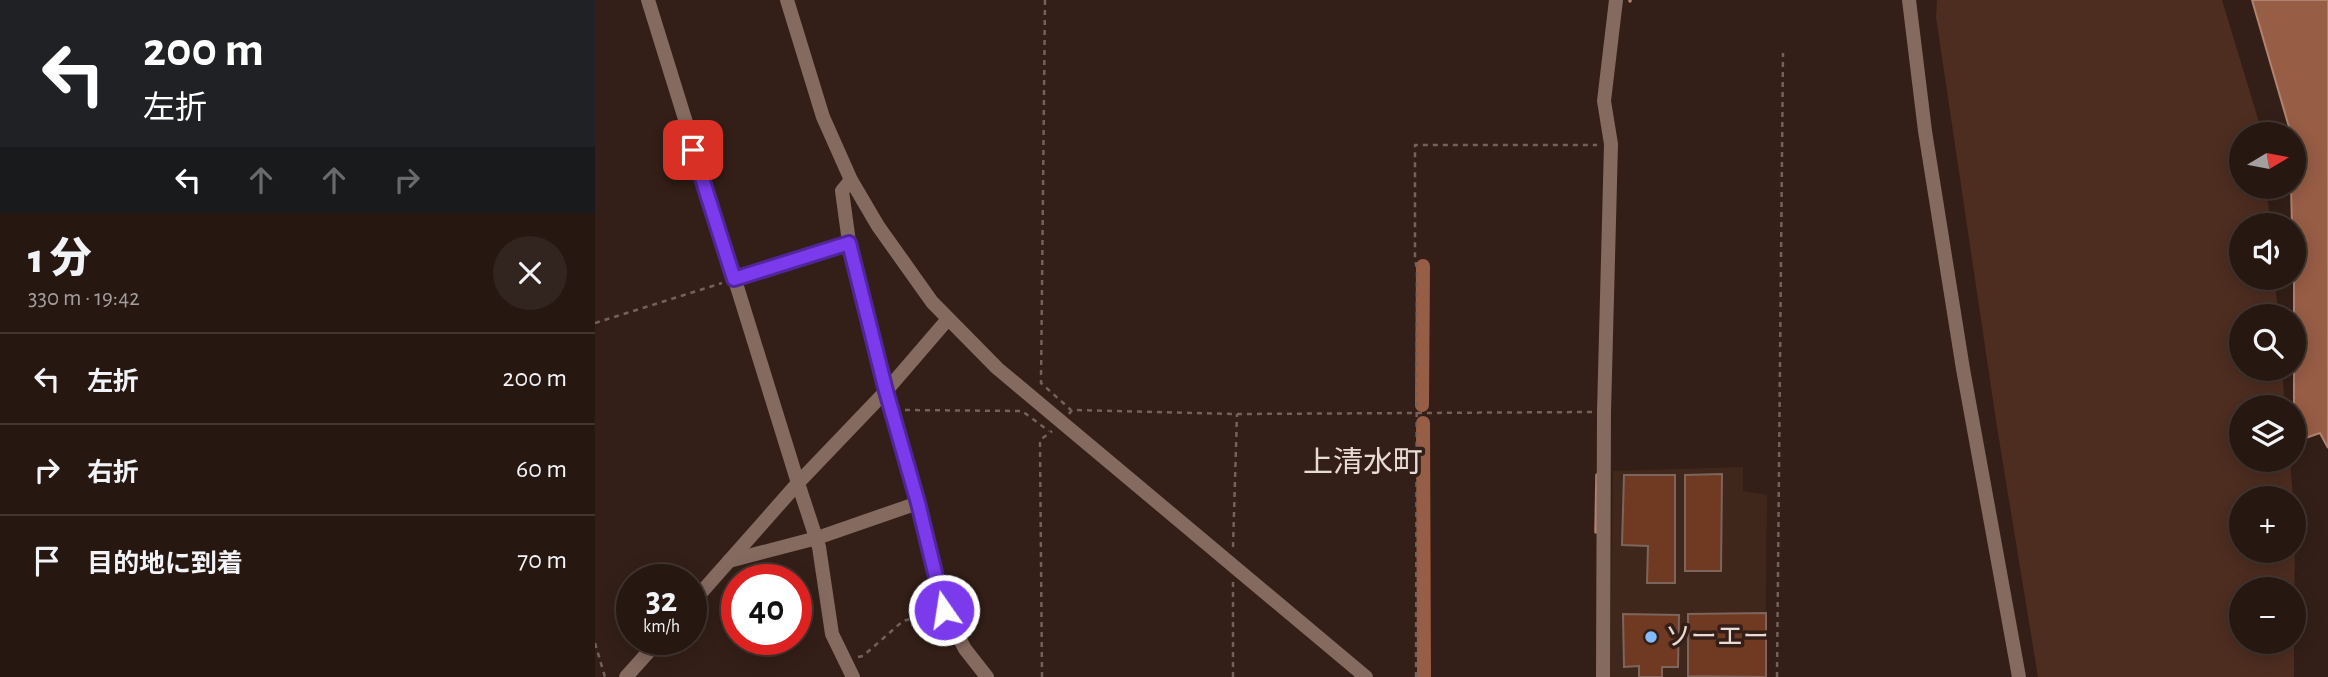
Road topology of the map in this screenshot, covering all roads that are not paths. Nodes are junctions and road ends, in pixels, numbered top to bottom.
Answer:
1 (648, 0) edge
2 (787, 0) edge
3 (1616, 0) edge
4 (1909, 0) edge
5 (852, 180) junction
6 (849, 243) junction
7 (734, 279) junction
8 (948, 319) junction
9 (886, 391) junction
10 (797, 483) junction
11 (918, 503) junction
12 (817, 538) junction
13 (729, 562) junction
14 (707, 586) edge
15 (646, 655) edge
16 (626, 677) edge
17 (853, 677) edge
18 (986, 677) edge
19 (1366, 677) edge
20 (1603, 677) edge
21 (2019, 677) edge

1 - 7 street
2 - 5 street
3 - 20 street
4 - 21 street
5 - 6 street
5 - 8 street
6 - 7 street
6 - 9 street
7 - 10 street
8 - 9 street
8 - 19 street
9 - 10 street
9 - 11 street
10 - 12 street
10 - 13 street
11 - 12 street
11 - 18 street
12 - 13 street
12 - 17 street
13 - 14 street
15 - 16 street

